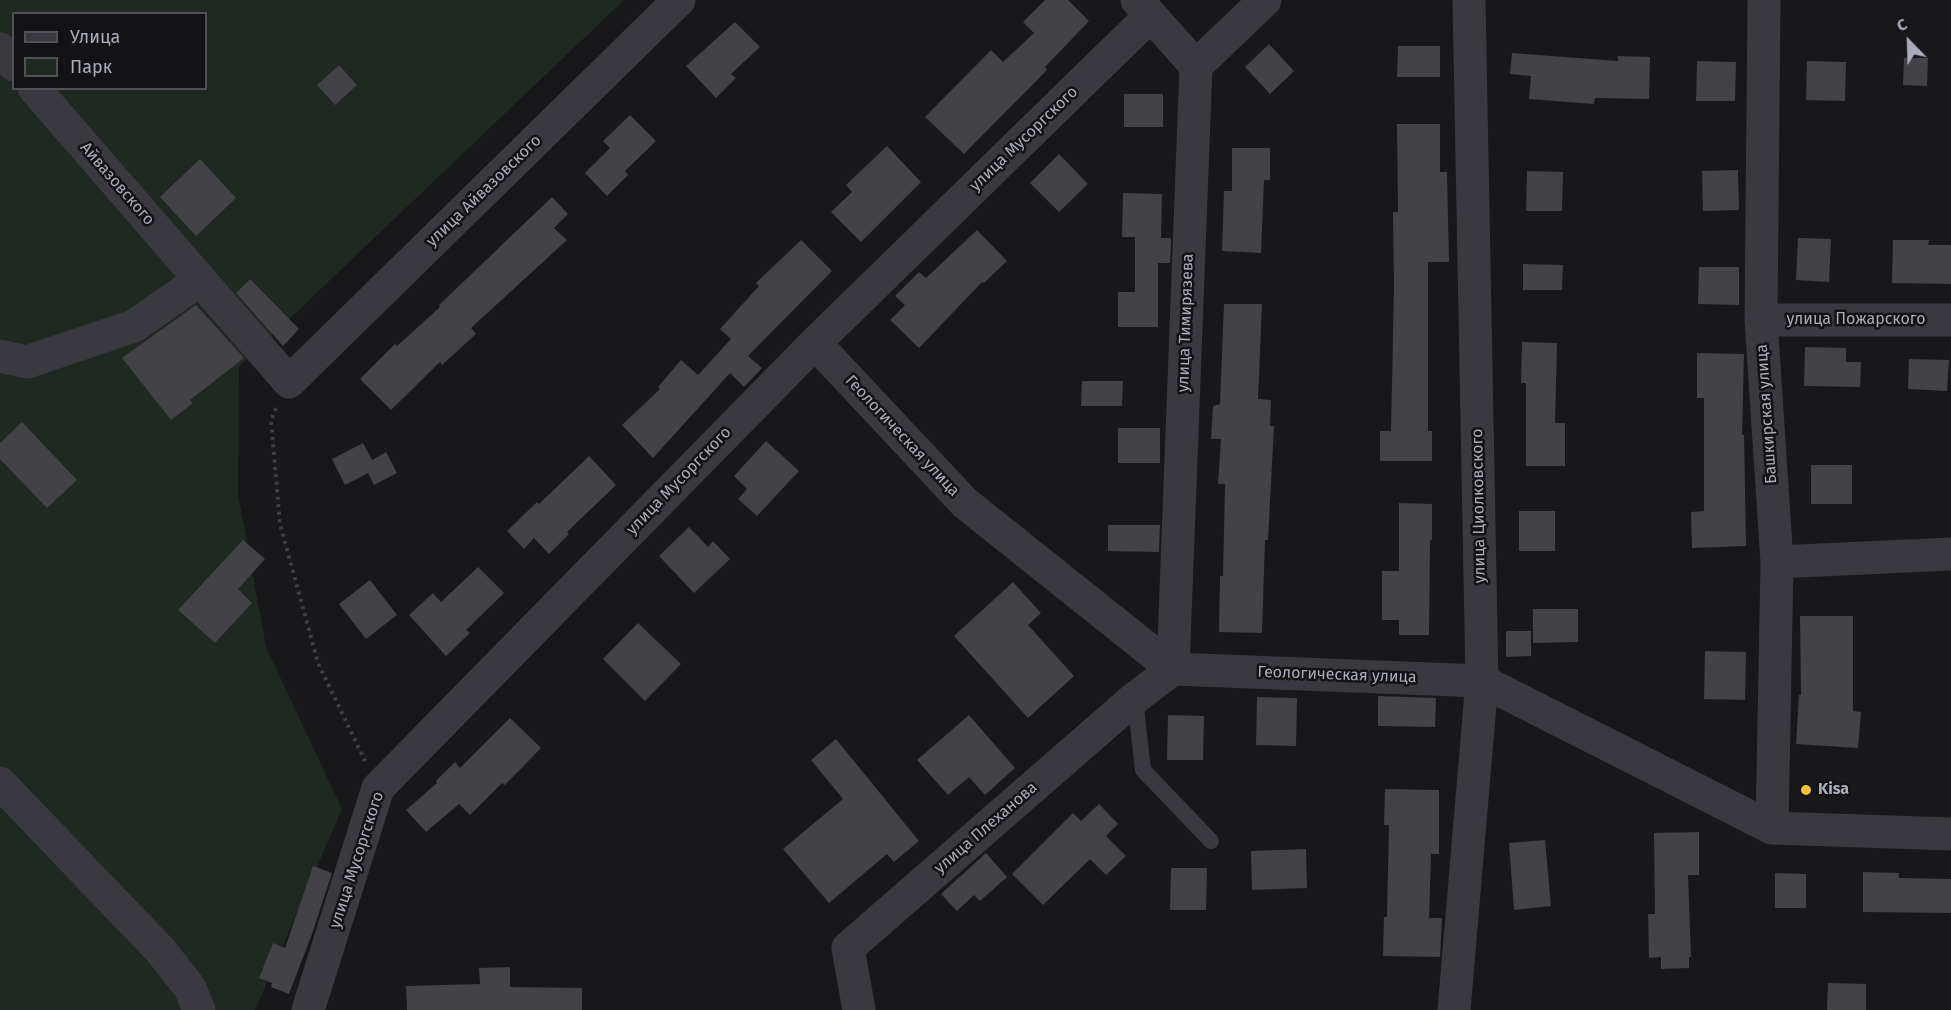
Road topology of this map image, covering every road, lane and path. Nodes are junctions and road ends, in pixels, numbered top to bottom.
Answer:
1 (679, 0) edge
2 (1265, 0) edge
3 (1469, 0) edge
4 (1764, 0) edge
5 (1143, 8) edge
6 (0, 50) edge
7 (12, 63) edge
8 (1196, 66) junction
9 (36, 90) edge
10 (200, 280) junction
11 (1761, 320) junction
12 (1951, 320) edge
13 (815, 343) junction
14 (0, 356) edge
15 (288, 382) junction
16 (1951, 554) edge
17 (1777, 562) junction
18 (1173, 669) junction
19 (1482, 681) junction
20 (1135, 698) junction
21 (0, 783) edge
22 (378, 788) junction
23 (1772, 828) junction
24 (1951, 834) edge
25 (1211, 841) dead end
26 (199, 1010) edge
27 (308, 1010) edge
28 (859, 1010) edge
29 (1454, 1010) edge

1 - 15 street, улица Айвазовского
2 - 8 street
3 - 19 street, улица Циолковского
4 - 11 street, Башкирская улица
5 - 8 street
5 - 13 street, улица Мусоргского
6 - 7 street
8 - 18 street, улица Тимирязева
9 - 10 street, Айвазовского
10 - 14 street
10 - 15 street, Айвазовского
11 - 12 street, улица Пожарского
11 - 17 street, Башкирская улица
13 - 18 street, Геологическая улица
13 - 22 street, улица Мусоргского
15 - 22 path
16 - 17 street
17 - 23 street, Башкирская улица
18 - 19 street, Геологическая улица
18 - 20 street, улица Плеханова
19 - 23 street, Геологическая улица
19 - 29 street, улица Циолковского
20 - 25 lane
20 - 28 street, улица Плеханова
21 - 26 street
22 - 27 street, улица Мусоргского
23 - 24 street, Геологическая улица

